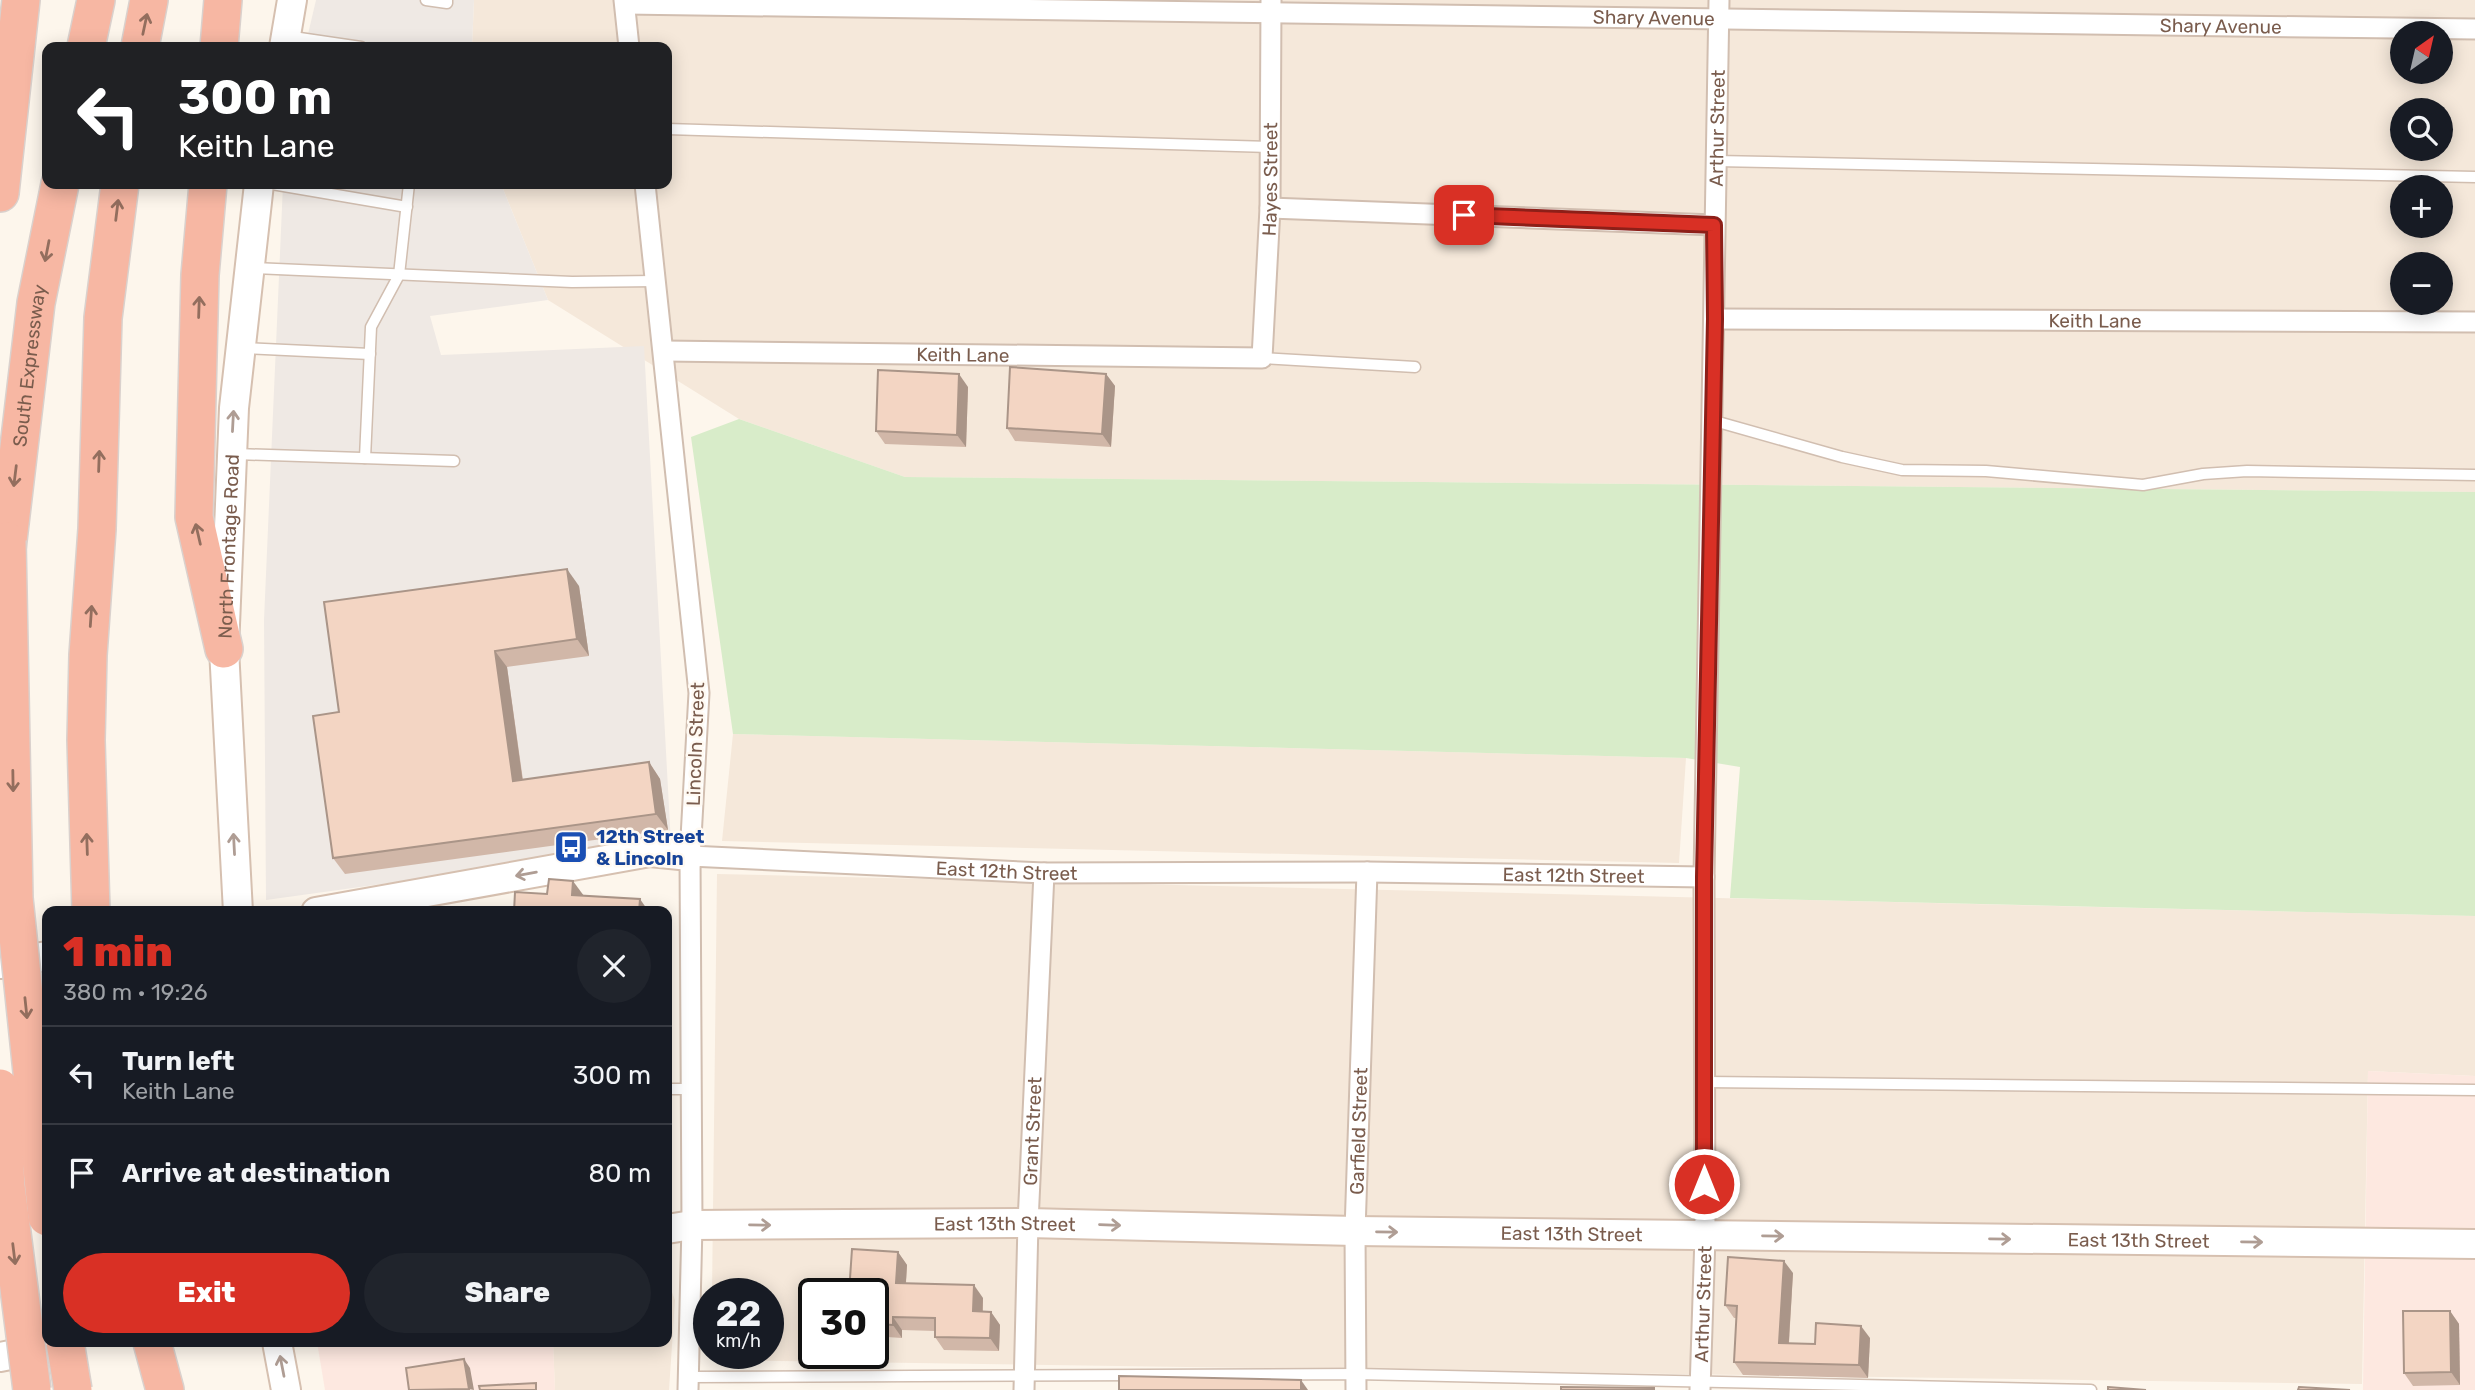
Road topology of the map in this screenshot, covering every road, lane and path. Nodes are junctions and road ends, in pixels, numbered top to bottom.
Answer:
1 (21, 0) edge
2 (96, 0) edge
3 (149, 0) edge
4 (223, 0) edge
5 (292, 0) edge
6 (426, 0) edge
7 (447, 0) edge
8 (1719, 0) edge
9 (624, 2) edge
10 (1270, 5) edge
11 (1719, 20) junction
12 (2475, 29) edge
13 (87, 42) edge
14 (140, 42) edge
15 (219, 42) edge
16 (285, 42) edge
17 (628, 42) edge
18 (672, 128) edge
19 (1270, 147) junction
20 (1715, 161) junction
21 (2475, 177) edge
22 (59, 189) edge
23 (119, 189) edge
24 (208, 189) edge
25 (258, 189) edge
26 (301, 189) edge
27 (409, 189) edge
28 (646, 189) edge
29 (0, 193) edge
30 (407, 207) junction
31 (1270, 208) junction
32 (1714, 225) junction
33 (249, 268) junction
34 (400, 275) junction
35 (656, 281) junction
36 (1715, 319) junction
37 (2475, 323) edge
38 (240, 347) junction
39 (664, 351) junction
40 (370, 354) junction
41 (1262, 358) junction
42 (1415, 367) dead end
43 (1711, 420) junction
44 (232, 454) junction
45 (365, 458) junction
46 (454, 461) dead end
47 (2475, 475) edge
48 (7, 541) junction
49 (0, 635) edge
50 (224, 649) junction
51 (690, 856) junction
52 (1367, 872) junction
53 (1044, 873) junction
54 (1704, 877) junction
55 (90, 906) edge
56 (238, 906) edge
57 (355, 906) edge
58 (42, 957) edge
59 (0, 964) edge
60 (1704, 1082) junction
61 (0, 1088) edge
62 (691, 1088) junction
63 (672, 1089) edge
64 (2475, 1090) edge
65 (42, 1169) edge
66 (1028, 1223) junction
67 (679, 1227) edge
68 (1354, 1231) junction
69 (1705, 1236) junction
70 (2475, 1244) edge
71 (48, 1347) edge
72 (66, 1347) edge
73 (137, 1347) edge
74 (153, 1347) edge
75 (278, 1347) edge
76 (0, 1357) edge
77 (1356, 1382) edge
78 (1024, 1383) edge
79 (688, 1384) edge
80 (1700, 1386) edge
81 (32, 1390) edge
82 (73, 1390) edge
83 (144, 1390) edge
84 (164, 1390) edge
85 (286, 1390) edge
86 (2091, 1390) edge

1 - 29 highway
2 - 13 highway
14 -> 3 highway
4 - 15 highway
5 - 16 street
6 - 7 lane
8 - 11 street, Arthur Street
9 - 10 street, Shary Avenue
9 - 17 street
10 - 11 street, Shary Avenue
10 - 19 street, Hayes Street
11 - 12 street, Shary Avenue
11 - 20 street, Arthur Street
18 - 19 lane
19 - 31 street, Hayes Street
20 - 21 lane
20 - 32 street, Arthur Street
22 -> 48 highway, South Expressway
55 -> 23 highway
50 -> 24 highway
25 - 33 street, North Frontage Road
26 - 30 lane
27 - 30 lane
28 - 35 street, Lincoln Street
30 - 34 lane
31 - 32 street
31 - 41 street, Hayes Street
32 - 36 street, Arthur Street
33 - 34 lane
33 - 38 street, North Frontage Road
34 - 35 lane
34 - 40 lane
35 - 39 street, Lincoln Street
36 - 37 street, Keith Lane
36 - 43 street, Arthur Street
38 - 40 lane
44 -> 38 street, North Frontage Road
39 - 41 street, Keith Lane
39 - 51 street, Lincoln Street
40 - 45 lane
41 - 42 lane
43 - 47 lane
43 - 54 street, Arthur Street
44 - 45 lane
44 - 50 street, North Frontage Road
45 - 46 lane
48 - 49 highway, bridge
48 -> 65 highway, South Expressway, bridge
56 -> 50 street, North Frontage Road
51 - 53 street, East 12th Street
51 -> 57 street, East 12th Street
51 - 62 street, Lincoln Street
52 - 53 street, East 12th Street
52 - 54 street, East 12th Street
52 - 68 street, Garfield Street
53 - 66 street, Grant Street
54 - 60 street, Arthur Street
58 - 59 street
60 - 64 lane
60 - 69 street, Arthur Street
61 -> 81 highway, bridge
62 - 63 lane
62 - 67 street, Lincoln Street
67 -> 66 street, East 13th Street
66 -> 68 street, East 13th Street
66 - 78 street, Grant Street
67 - 79 street, Lincoln Street
68 -> 69 street, East 13th Street
68 - 77 street, Garfield Street
69 -> 70 street, East 13th Street
69 - 80 street, Arthur Street
71 - 76 street
72 - 82 highway, bridge
73 - 83 highway
74 - 84 highway
85 -> 75 street
77 - 78 lane
77 - 80 lane
78 - 79 lane
80 - 86 lane

